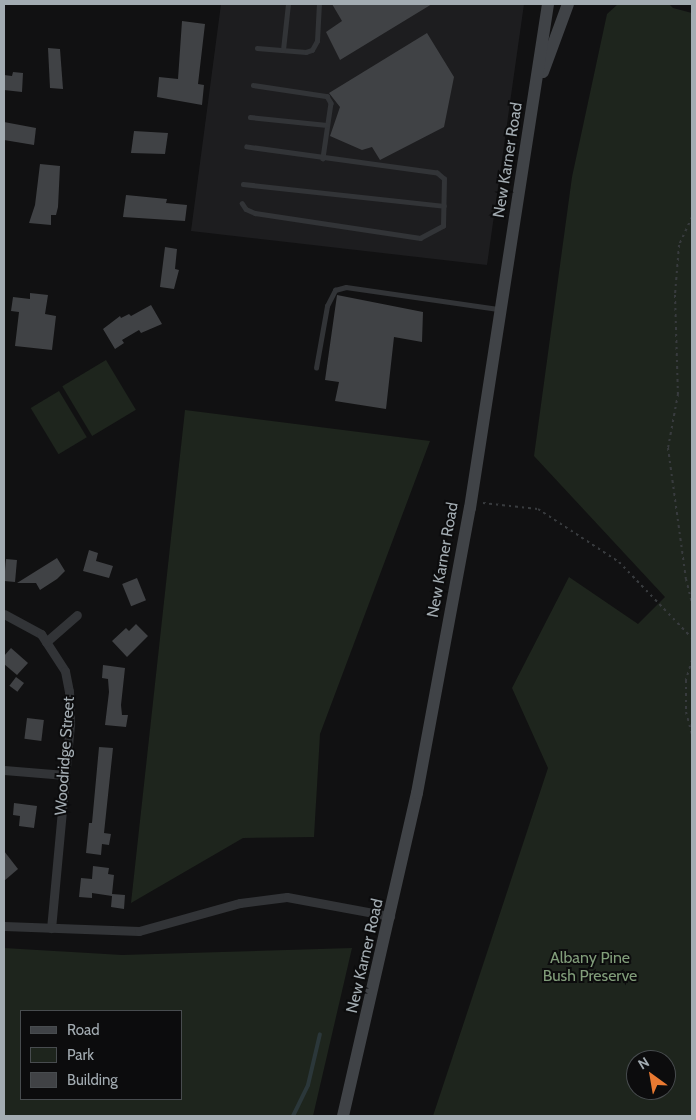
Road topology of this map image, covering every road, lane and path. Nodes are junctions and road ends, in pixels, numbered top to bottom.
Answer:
1 (288, 4) edge
2 (319, 4) edge
3 (548, 4) edge
4 (568, 4) edge
5 (257, 48) dead end
6 (283, 50) junction
7 (253, 85) dead end
8 (534, 98) junction
9 (250, 117) dead end
10 (327, 125) junction
11 (247, 148) dead end
12 (323, 158) junction
13 (243, 184) dead end
14 (242, 203) dead end
15 (444, 206) junction
16 (692, 217) edge
17 (502, 309) junction
18 (316, 368) dead end
19 (470, 502) junction
20 (692, 602) edge
21 (4, 614) edge
22 (77, 615) dead end
23 (692, 638) edge
24 (46, 642) junction
25 (692, 660) edge
26 (692, 735) edge
27 (4, 770) edge
28 (65, 775) junction
29 (390, 916) junction
30 (4, 926) edge
31 (51, 928) junction
32 (343, 1116) edge

1 - 6 lane
2 - 6 lane
3 - 8 main road, New Karner Road
4 - 8 main road
5 - 6 lane
7 - 10 lane
8 - 17 main road, New Karner Road
9 - 10 lane
10 - 12 lane
11 - 12 lane
12 - 15 lane
13 - 15 lane
14 - 15 lane
16 - 20 path
17 - 18 lane
17 - 19 main road, New Karner Road
19 - 23 path
19 - 29 main road, New Karner Road
21 - 24 street, Woodridge Street
22 - 24 street
24 - 28 street, Woodridge Street
25 - 26 path
27 - 28 street
28 - 31 street, Woodridge Street
29 - 31 street
29 - 32 main road, New Karner Road
30 - 31 street

